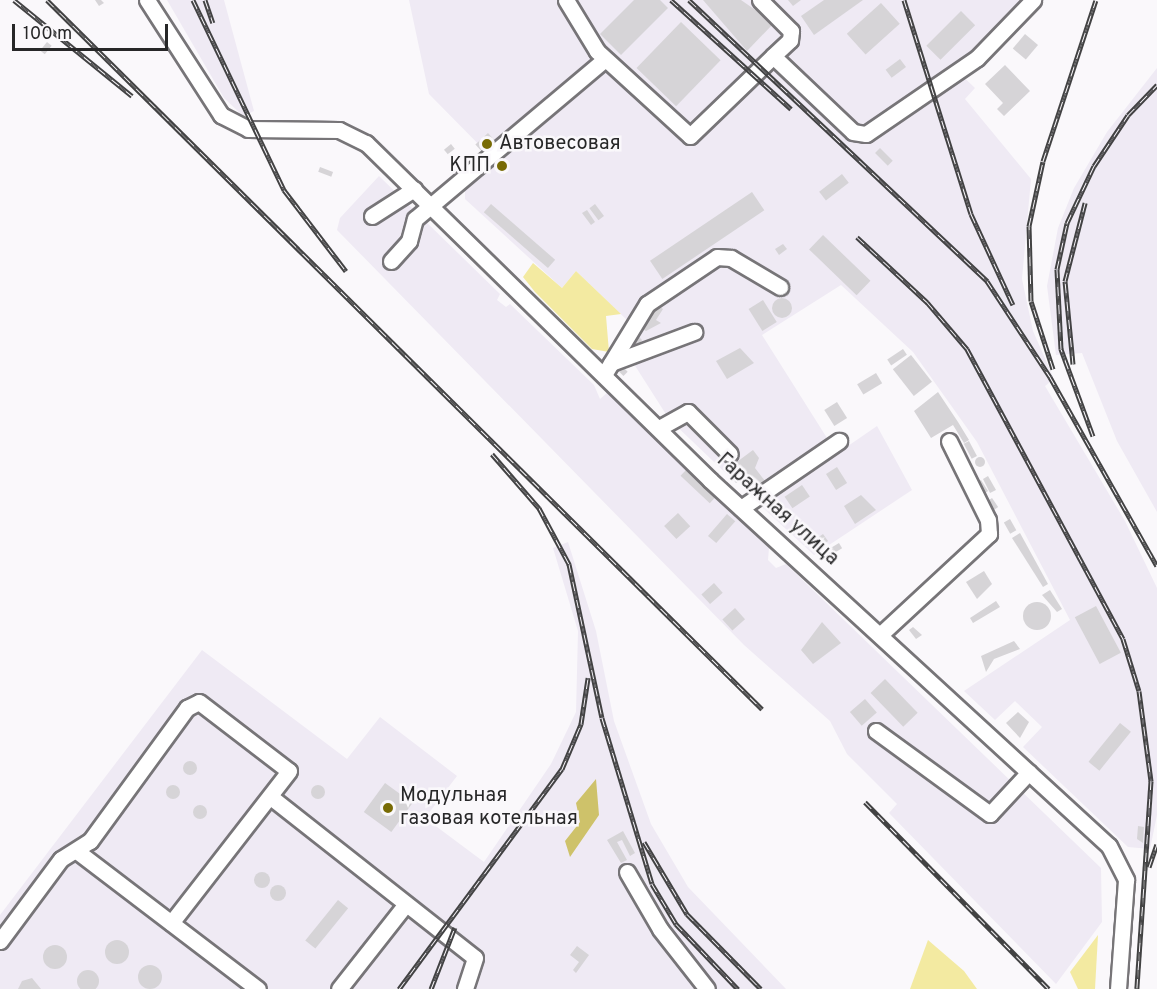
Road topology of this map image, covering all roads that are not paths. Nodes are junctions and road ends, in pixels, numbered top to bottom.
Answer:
1 (147, 0) edge
2 (566, 0) edge
3 (760, 0) edge
4 (1033, 0) edge
5 (773, 56) junction
6 (605, 59) junction
7 (495, 141) dead end
8 (482, 152) dead end
9 (414, 189) junction
10 (431, 205) junction
11 (372, 216) dead end
12 (391, 261) dead end
13 (780, 287) dead end
14 (694, 332) dead end
15 (608, 368) junction
16 (659, 429) junction
17 (839, 441) dead end
18 (949, 441) dead end
19 (730, 454) dead end
20 (741, 508) junction
21 (882, 633) junction
22 (876, 731) dead end
23 (1029, 772) junction
24 (272, 798) junction
25 (78, 852) junction
26 (627, 872) dead end
27 (406, 904) junction
28 (171, 923) junction
29 (0, 941) edge
30 (258, 989) edge
31 (339, 989) edge
32 (465, 989) edge
33 (707, 989) edge
34 (1118, 989) edge

1 - 9 street, Гаражная улица
2 - 6 street
3 - 5 street
4 - 5 street
5 - 6 street
6 - 10 street
7 - 8 street
9 - 10 street, Гаражная улица
9 - 11 street
10 - 12 street
10 - 15 street, Гаражная улица
13 - 15 street
14 - 15 street
15 - 16 street, Гаражная улица
16 - 19 street
16 - 20 street, Гаражная улица
17 - 20 street
18 - 21 street
20 - 21 street, Гаражная улица
21 - 23 street, Гаражная улица
22 - 23 street
23 - 34 street, Гаражная улица
24 - 25 street
24 - 27 street
24 - 28 street
25 - 28 street
25 - 29 street
26 - 33 street
27 - 31 street
27 - 32 street
28 - 30 street

